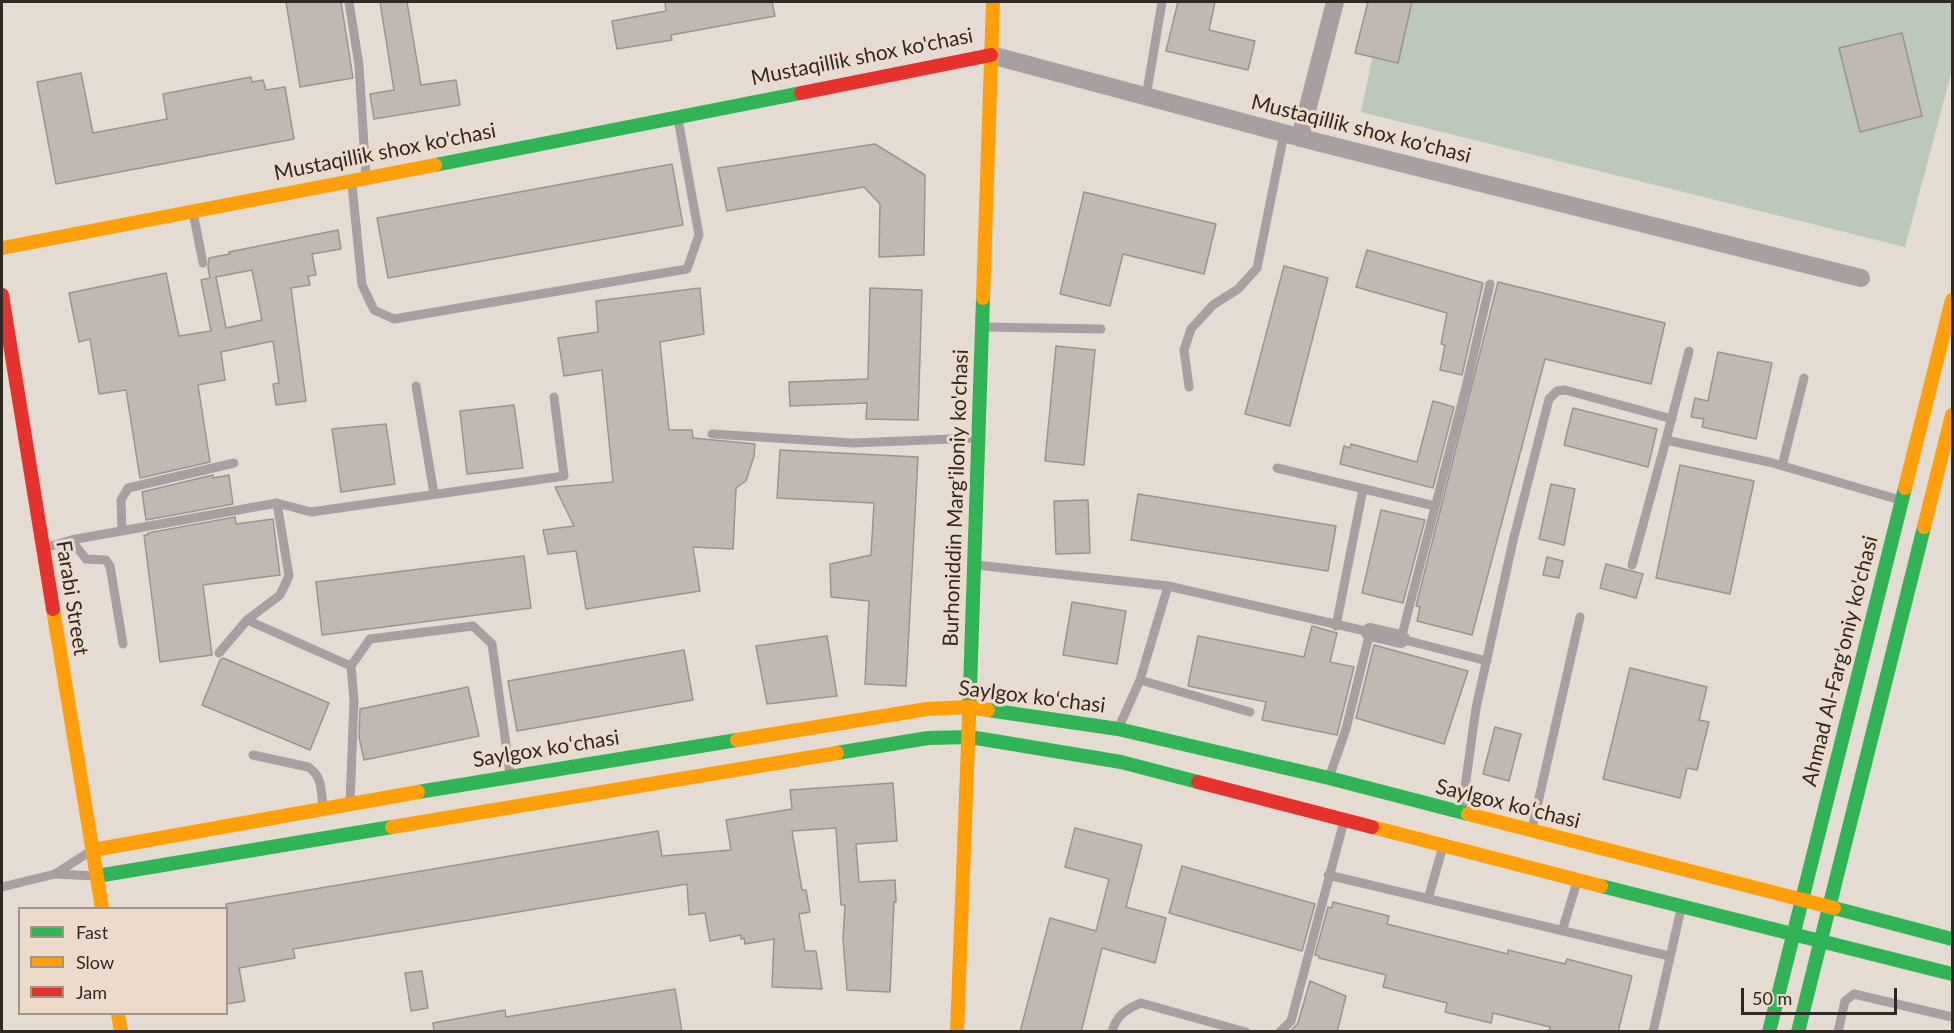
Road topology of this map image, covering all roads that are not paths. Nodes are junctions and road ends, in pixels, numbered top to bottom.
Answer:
1 (349, 2) edge
2 (993, 2) edge
3 (1162, 2) edge
4 (1335, 2) edge
5 (991, 55) junction
6 (1146, 97) junction
7 (678, 116) junction
8 (1292, 136) junction
9 (366, 179) junction
10 (351, 182) junction
11 (193, 212) junction
12 (2, 248) edge
13 (203, 263) dead end
14 (1861, 278) dead end
15 (1490, 284) dead end
16 (2, 295) edge
17 (1953, 300) edge
18 (983, 327) junction
19 (1101, 329) dead end
20 (1689, 351) dead end
21 (1804, 378) dead end
22 (416, 386) dead end
23 (1189, 387) dead end
24 (554, 397) dead end
25 (1953, 415) edge
26 (1672, 419) junction
27 (712, 434) dead end
28 (980, 438) junction
29 (1666, 440) junction
30 (234, 463) dead end
31 (1782, 466) junction
32 (1277, 468) dead end
33 (1364, 489) junction
34 (434, 494) junction
35 (1902, 501) junction
36 (277, 503) junction
37 (1435, 506) junction
38 (122, 531) junction
39 (71, 540) junction
40 (42, 548) junction
41 (975, 565) junction
42 (1632, 565) dead end
43 (1168, 586) junction
44 (1580, 617) dead end
45 (247, 620) junction
46 (1336, 626) junction
47 (1370, 633) junction
48 (1401, 639) junction
49 (123, 644) dead end
50 (219, 652) dead end
51 (1487, 661) junction
52 (351, 666) junction
53 (1140, 680) junction
54 (969, 707) junction
55 (1250, 712) dead end
56 (1118, 729) junction
57 (970, 738) junction
58 (253, 755) dead end
59 (511, 776) junction
60 (1329, 778) junction
61 (350, 804) junction
62 (323, 808) junction
63 (1461, 813) junction
64 (1344, 818) junction
65 (1532, 831) junction
66 (1444, 845) junction
67 (93, 850) junction
68 (55, 874) junction
69 (1328, 875) junction
70 (97, 876) junction
71 (1577, 880) junction
72 (2, 886) edge
73 (1428, 899) junction
74 (1802, 900) junction
75 (1681, 906) junction
76 (1829, 906) junction
77 (102, 907) edge
78 (1562, 931) junction
79 (1792, 935) junction
80 (1953, 939) edge
81 (1820, 940) junction
82 (1669, 956) junction
83 (1953, 974) edge
84 (118, 1015) edge
85 (1953, 1017) edge
86 (121, 1032) edge
87 (957, 1032) edge
88 (1112, 1032) edge
89 (1246, 1032) edge
90 (1280, 1032) edge
91 (1653, 1032) edge
92 (1769, 1032) edge
93 (1798, 1032) edge
94 (1838, 1032) edge

1 - 9 lane
2 - 5 main road, Burhoniddin Marg'iloniy ko'chasi
3 - 6 lane
4 - 8 street
5 - 6 street, Mustaqillik shox ko'chasi
5 - 7 main road, Mustaqillik shox ko'chasi
5 - 18 main road, Burhoniddin Marg'iloniy ko'chasi
6 - 8 street, Mustaqillik shox ko'chasi
7 - 9 main road, Mustaqillik shox ko'chasi
7 - 10 lane
8 - 14 street, Mustaqillik shox ko'chasi
8 - 23 lane
9 - 10 main road, Mustaqillik shox ko'chasi
10 - 11 main road, Mustaqillik shox ko'chasi
11 - 12 main road, Mustaqillik shox ko'chasi
11 - 13 lane
15 - 37 lane
16 - 40 main road, Farabi Street
17 - 35 main road, Ahmad Al-Farg'oniy ko'chasi
18 - 19 lane
18 - 28 main road, Burhoniddin Marg'iloniy ko'chasi
20 - 26 lane
21 - 31 lane
22 - 34 lane
24 - 34 lane
25 - 76 main road
26 - 29 lane
26 - 51 lane
27 - 28 lane
28 - 41 main road, Burhoniddin Marg'iloniy ko'chasi
29 - 31 lane
29 - 42 lane
30 - 38 lane
31 - 35 lane
32 - 33 lane
33 - 37 lane
33 - 46 lane
34 - 36 lane
35 - 74 main road, Ahmad Al-Farg'oniy ko'chasi
36 - 38 lane
36 - 45 lane
37 - 48 lane
38 - 39 lane
39 - 40 lane
39 - 49 lane
40 - 67 main road, Farabi Street
41 - 43 lane
41 - 54 main road, Burhoniddin Marg'iloniy ko'chasi
43 - 46 lane
43 - 53 lane
44 - 65 lane
45 - 50 lane
45 - 52 lane
46 - 47 lane
47 - 48 street
47 - 60 lane
48 - 51 lane
51 - 63 lane
52 - 59 lane
52 - 61 lane
53 - 55 lane
53 - 56 lane
54 - 56 main road, Saylgox koʻchasi
54 - 57 main road, Burhoniddin Marg'iloniy ko'chasi
54 - 59 main road, Saylgox koʻchasi
56 - 60 main road, Saylgox koʻchasi
57 - 64 main road
57 - 70 main road
57 - 87 main road, Burhoniddin Marg'iloniy ko'chasi
58 - 62 lane
59 - 61 main road, Saylgox koʻchasi
60 - 63 main road, Saylgox koʻchasi
61 - 62 main road, Saylgox koʻchasi
62 - 67 main road, Saylgox koʻchasi
63 - 65 main road, Saylgox koʻchasi
64 - 66 main road
64 - 69 lane
65 - 74 main road, Saylgox koʻchasi
66 - 71 main road
66 - 73 lane
67 - 68 lane
67 - 70 main road, Farabi Street
68 - 70 lane
68 - 72 lane
69 - 73 lane
69 - 90 lane
70 - 77 main road, Farabi Street
71 - 75 main road
71 - 78 lane
73 - 78 lane
74 - 76 main road, Saylgox koʻchasi
74 - 79 main road, Ahmad Al-Farg'oniy ko'chasi
75 - 79 main road
75 - 82 lane
76 - 80 main road, Saylgox koʻchasi
76 - 81 main road
78 - 82 lane
79 - 81 main road
79 - 92 main road, Ahmad Al-Farg'oniy ko'chasi
81 - 83 main road
81 - 93 main road
82 - 91 lane
84 - 86 main road
85 - 94 lane
88 - 89 lane

